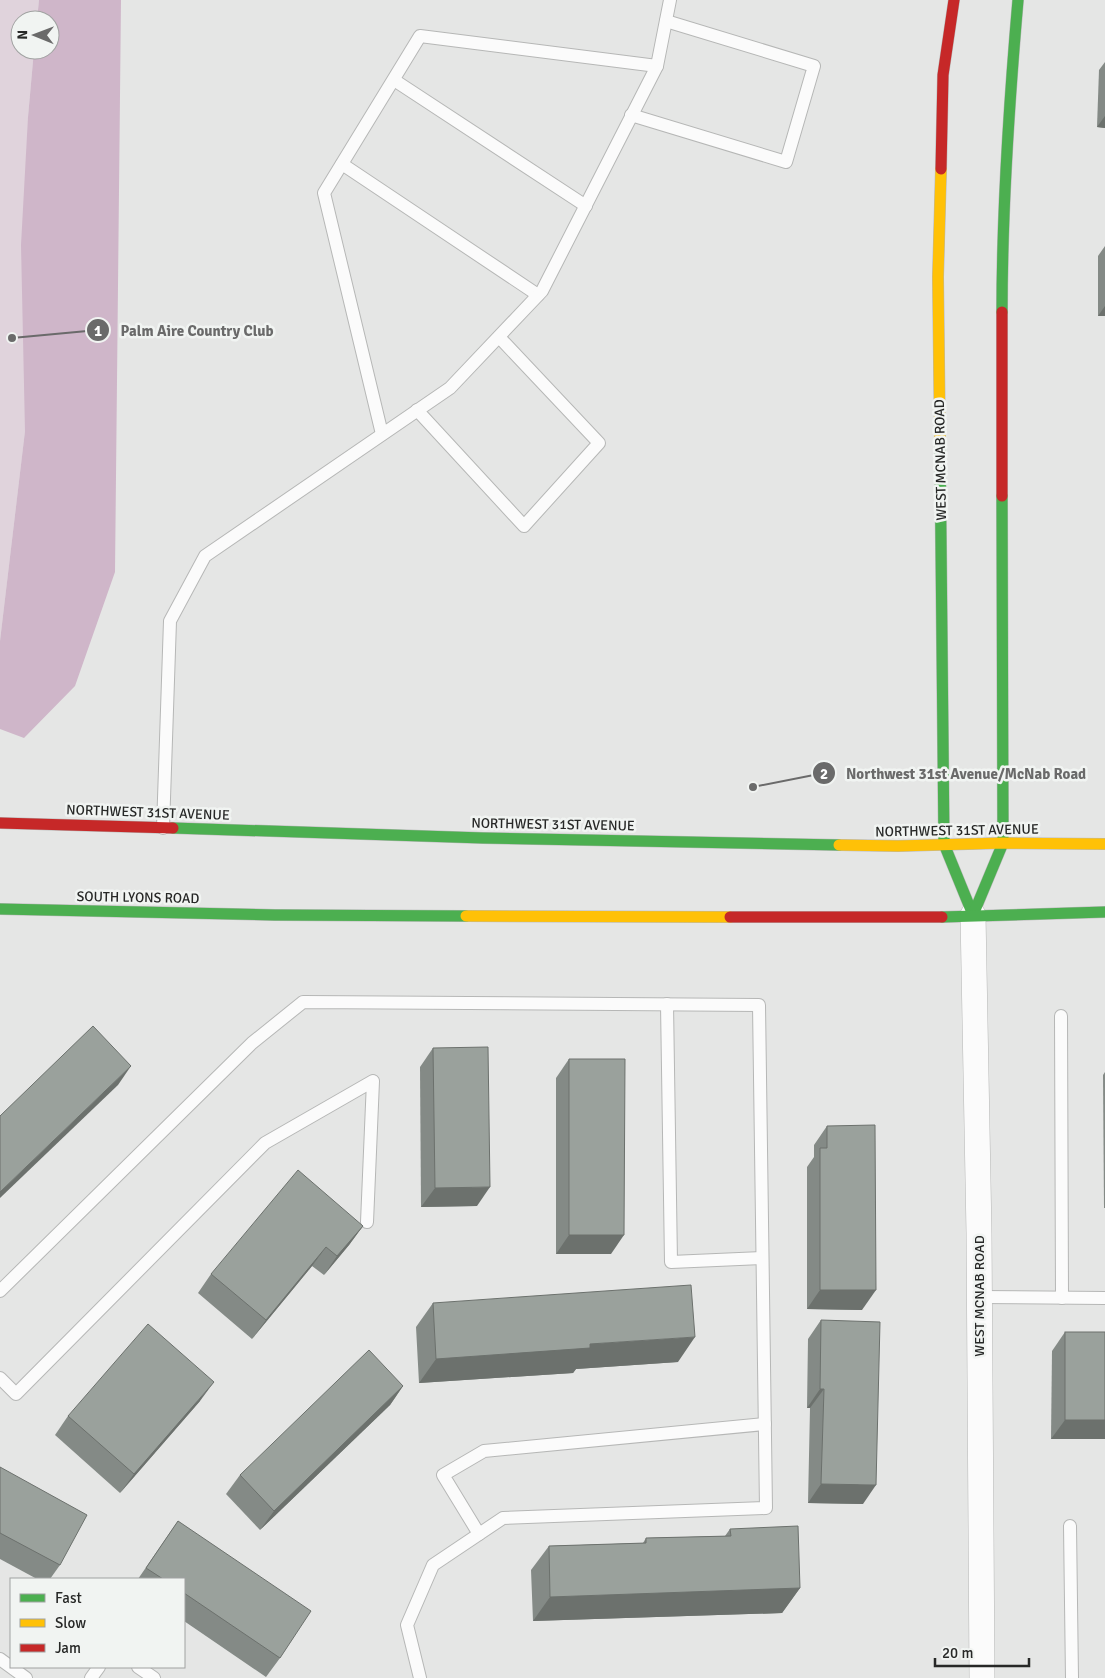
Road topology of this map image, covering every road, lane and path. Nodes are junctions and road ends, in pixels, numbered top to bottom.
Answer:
1 (670, 0) edge
2 (954, 0) edge
3 (1018, 0) edge
4 (666, 21) junction
5 (657, 66) junction
6 (394, 80) junction
7 (631, 116) junction
8 (342, 164) junction
9 (586, 206) junction
10 (538, 295) junction
11 (499, 336) junction
12 (417, 410) junction
13 (382, 434) junction
14 (0, 823) edge
15 (163, 828) junction
16 (1003, 843) junction
17 (944, 844) junction
18 (1105, 844) edge
19 (0, 909) edge
20 (1105, 912) edge
21 (974, 915) junction
22 (667, 1004) junction
23 (1061, 1016) dead end
24 (367, 1222) dead end
25 (762, 1258) junction
26 (0, 1292) edge
27 (979, 1297) junction
28 (1062, 1298) junction
29 (1105, 1298) edge
30 (0, 1378) edge
31 (764, 1424) junction
32 (1070, 1526) dead end
33 (479, 1534) junction
34 (12, 1668) edge
35 (139, 1668) edge
36 (26, 1678) edge
37 (154, 1678) edge
38 (419, 1678) edge
39 (982, 1678) edge
40 (1072, 1678) edge

1 - 4 lane
2 - 17 main road, WEST MCNAB ROAD
3 - 16 main road, WEST MCNAB ROAD
4 - 5 lane
4 - 7 lane
5 - 6 lane
5 - 7 lane
6 - 8 lane
6 - 9 lane
7 - 9 lane
8 - 10 lane
8 - 13 lane
9 - 10 lane
10 - 11 lane
11 - 12 lane
11 - 12 lane
12 - 13 lane
13 - 15 lane
14 - 15 main road, NORTHWEST 31ST AVENUE
15 - 17 main road, NORTHWEST 31ST AVENUE
16 - 17 main road, NORTHWEST 31ST AVENUE
16 - 18 main road, NORTHWEST 31ST AVENUE
16 - 21 main road, WEST MCNAB ROAD
17 - 21 main road, WEST MCNAB ROAD
19 - 21 main road, SOUTH LYONS ROAD
20 - 21 main road
21 - 27 street, WEST MCNAB ROAD
22 - 25 lane
22 - 25 lane
22 - 26 lane
23 - 28 lane
24 - 30 lane
25 - 31 lane
27 - 28 lane
27 - 39 street, WEST MCNAB ROAD
28 - 29 lane
31 - 33 lane
31 - 33 lane
32 - 40 lane
33 - 38 lane
34 - 36 lane
35 - 37 lane

